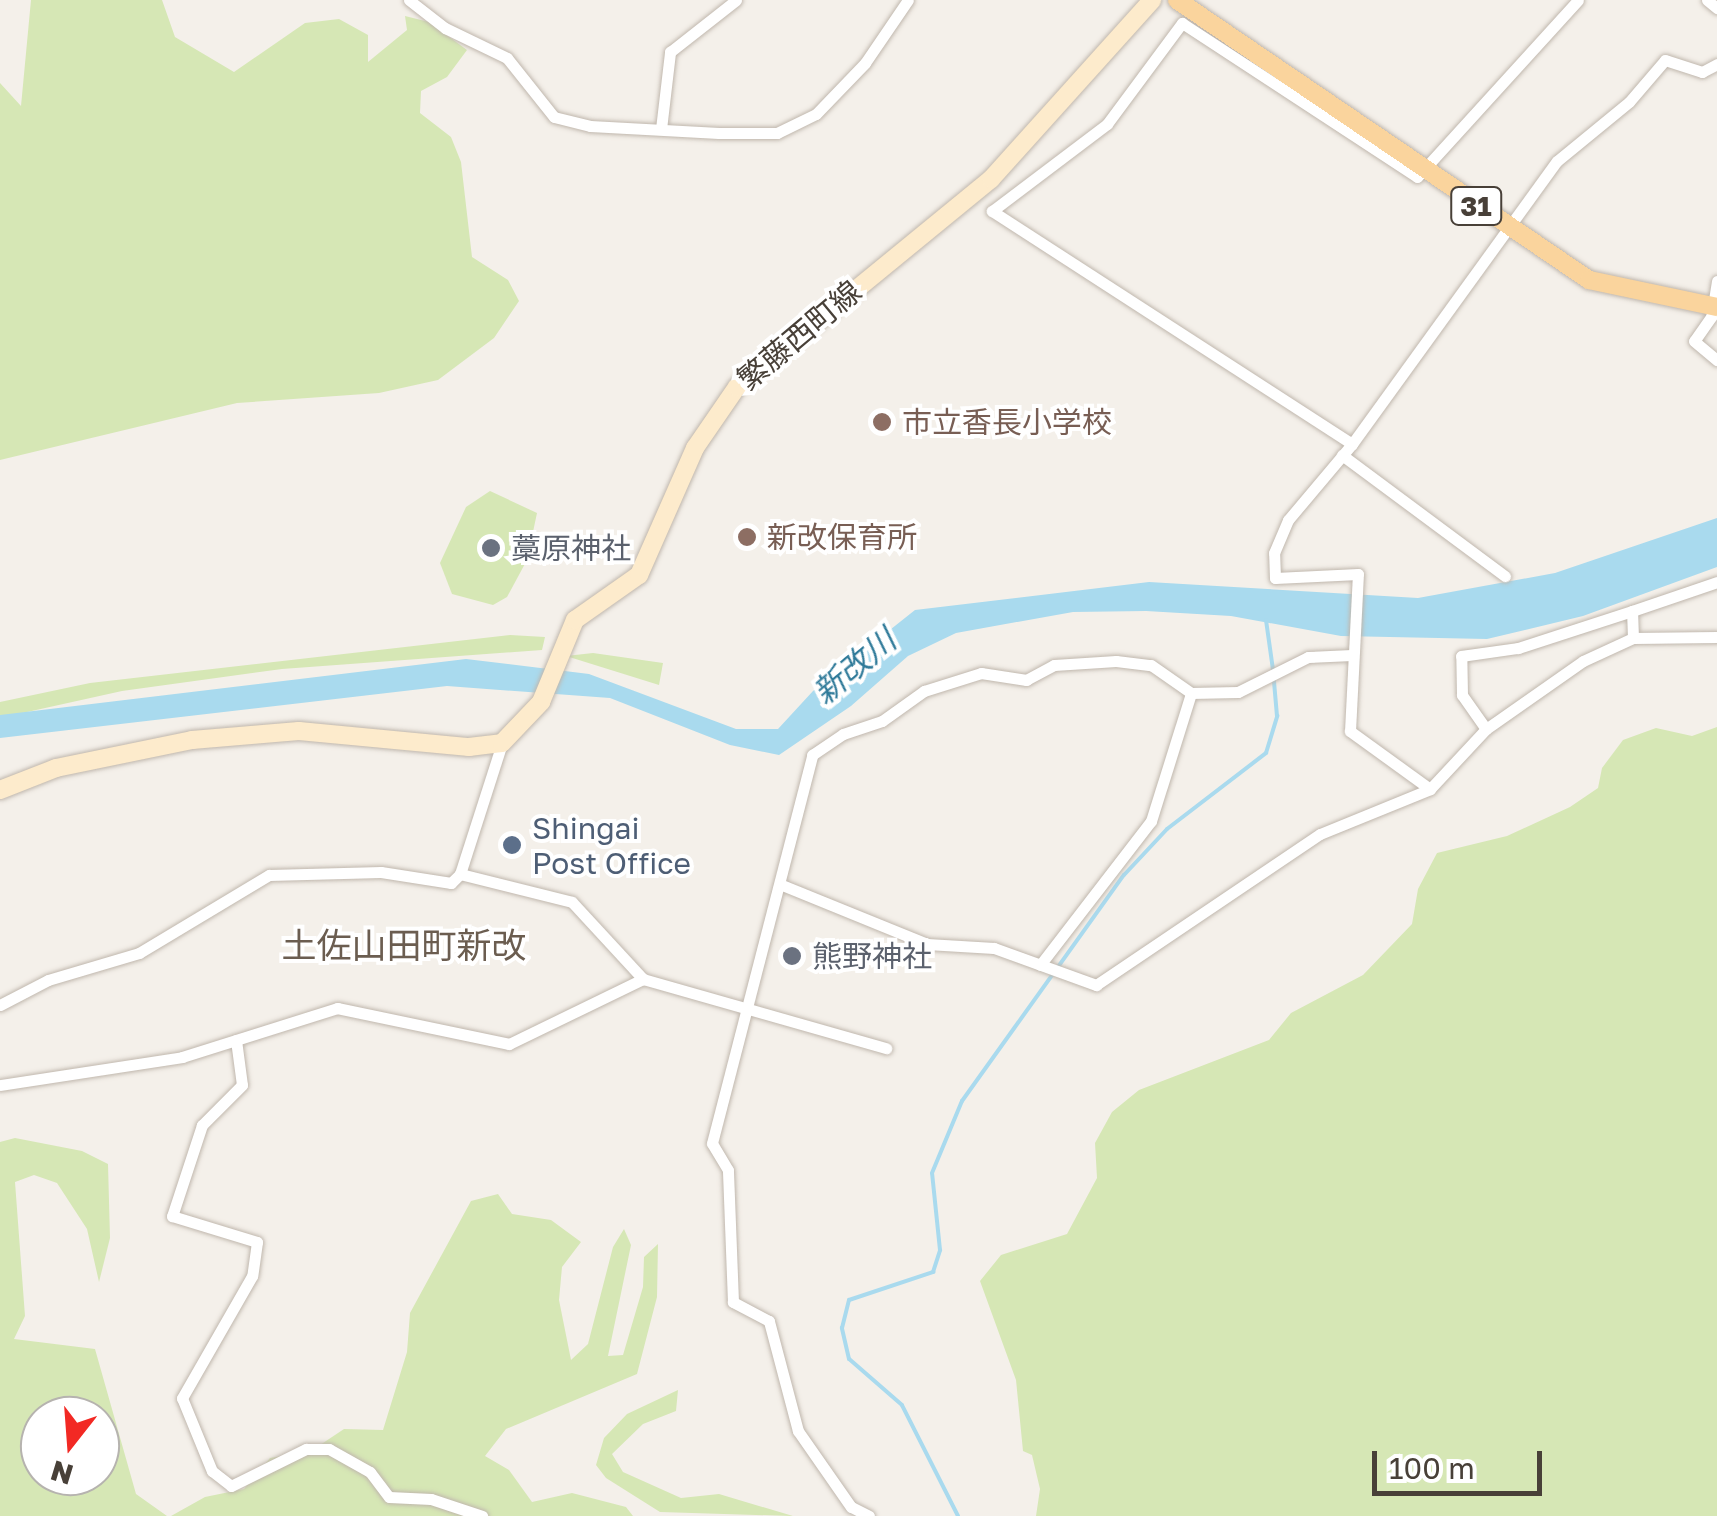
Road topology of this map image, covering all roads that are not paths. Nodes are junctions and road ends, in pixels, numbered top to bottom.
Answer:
1 (410, 0) edge
2 (736, 0) edge
3 (908, 0) edge
4 (1152, 0) edge
5 (1177, 0) edge
6 (1578, 0) edge
7 (1707, 0) edge
8 (1717, 8) edge
9 (1717, 64) edge
10 (662, 129) junction
11 (1424, 170) junction
12 (1505, 226) junction
13 (1717, 281) edge
14 (1716, 307) edge
15 (1717, 360) edge
16 (1352, 444) junction
17 (1342, 455) junction
18 (1506, 576) dead end
19 (1717, 582) edge
20 (1632, 610) junction
21 (1717, 637) edge
22 (1633, 638) junction
23 (1352, 655) junction
24 (1191, 694) junction
25 (1486, 729) junction
26 (502, 743) junction
27 (1430, 789) junction
28 (0, 790) edge
29 (460, 874) junction
30 (782, 885) junction
31 (1040, 965) junction
32 (643, 979) junction
33 (0, 1004) edge
34 (746, 1005) junction
35 (236, 1040) junction
36 (886, 1048) dead end
37 (0, 1086) edge
38 (482, 1516) edge
39 (869, 1516) edge

1 - 10 street
2 - 10 street
3 - 10 street
4 - 26 main road, 繁藤西町線
5 - 11 main road, 31
6 - 11 street
7 - 8 street
9 - 12 street
11 - 12 main road, 31
11 - 16 street
12 - 14 main road, 31
12 - 16 street
13 - 14 street
14 - 15 street
16 - 17 street
17 - 18 street
17 - 23 street
19 - 20 street
20 - 22 street
20 - 25 street
21 - 22 street
22 - 25 street
23 - 24 street
23 - 27 street
24 - 30 street
24 - 31 street
25 - 27 street
26 - 28 main road
26 - 29 street
27 - 31 street
29 - 32 street
29 - 33 street
30 - 31 street
30 - 34 street
32 - 34 street
32 - 35 street
34 - 36 street
34 - 39 street
35 - 37 street
35 - 38 street

